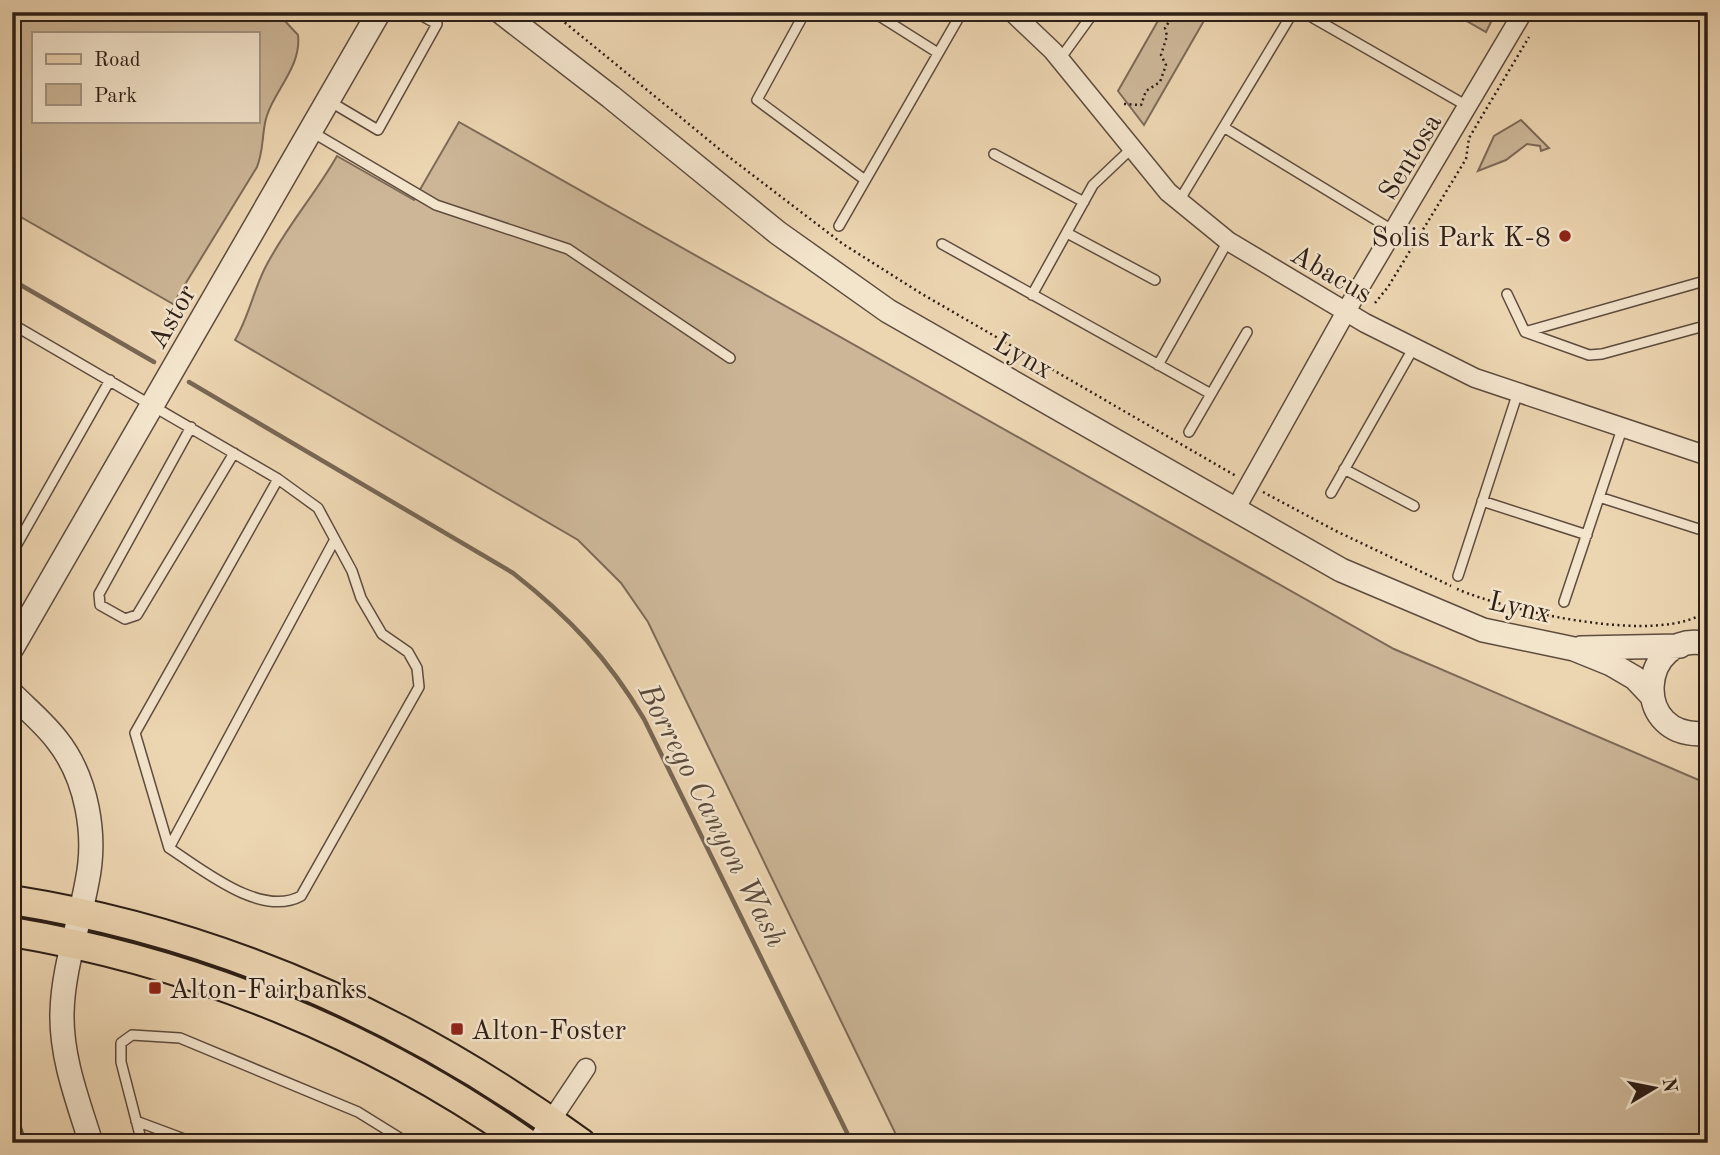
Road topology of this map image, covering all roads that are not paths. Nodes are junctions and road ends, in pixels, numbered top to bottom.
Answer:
1 (379, 12) edge
2 (415, 12) edge
3 (501, 12) edge
4 (806, 12) edge
5 (873, 12) edge
6 (962, 12) edge
7 (1012, 12) edge
8 (1094, 12) edge
9 (1293, 12) edge
10 (1303, 12) edge
11 (1523, 12) edge
12 (938, 53) junction
13 (1060, 59) junction
14 (328, 100) junction
15 (1469, 107) junction
16 (1225, 128) junction
17 (310, 131) junction
18 (1132, 148) junction
19 (994, 154) dead end
20 (865, 180) junction
21 (1179, 201) junction
22 (1084, 202) junction
23 (839, 226) dead end
24 (1394, 231) junction
25 (1067, 233) junction
26 (1228, 241) junction
27 (942, 244) dead end
28 (1708, 279) edge
29 (1155, 280) dead end
30 (1507, 294) dead end
31 (1032, 295) junction
32 (1347, 312) junction
33 (12, 324) edge
34 (1708, 325) edge
35 (1247, 332) dead end
36 (1525, 332) junction
37 (1414, 347) junction
38 (730, 358) dead end
39 (1158, 365) junction
40 (110, 380) junction
41 (1518, 391) junction
42 (1211, 394) junction
43 (154, 405) junction
44 (1623, 426) junction
45 (191, 427) junction
46 (1189, 432) dead end
47 (234, 453) junction
48 (1708, 456) edge
49 (1344, 469) junction
50 (278, 479) junction
51 (1331, 493) dead end
52 (1599, 497) junction
53 (1482, 500) junction
54 (1414, 506) dead end
55 (1234, 510) junction
56 (1708, 532) edge
57 (1587, 535) junction
58 (334, 541) junction
59 (12, 553) edge
60 (1458, 576) dead end
61 (1564, 602) dead end
62 (1697, 642) edge
63 (12, 648) edge
64 (1574, 649) junction
65 (12, 694) edge
66 (1652, 696) junction
67 (1706, 734) edge
68 (169, 848) junction
69 (12, 900) edge
70 (80, 913) junction
71 (12, 932) edge
72 (72, 944) junction
73 (586, 1068) dead end
74 (12, 1116) edge
75 (136, 1121) junction
76 (543, 1132) edge
77 (21, 1143) edge
78 (91, 1143) edge
79 (142, 1143) edge
80 (195, 1143) edge
81 (408, 1143) edge
82 (526, 1143) edge
83 (581, 1143) edge

1 - 14 street, Astor
2 - 14 lane
3 - 55 street, Lynx
4 - 20 lane
5 - 12 lane
6 - 12 lane
7 - 13 street, Abacus
8 - 13 lane
9 - 16 lane
10 - 15 lane
11 - 15 street, Sentosa
12 - 20 lane
13 - 18 street, Abacus
14 - 17 street, Astor
15 - 24 street, Sentosa
16 - 21 lane
16 - 24 lane
17 - 38 lane
17 - 43 street, Astor
18 - 21 street, Abacus
18 - 22 lane
19 - 22 lane
20 - 23 lane
21 - 26 street, Abacus
22 - 25 lane
24 - 32 street, Sentosa
25 - 29 lane
25 - 31 lane
26 - 32 street, Abacus
26 - 39 lane
27 - 31 lane
28 - 36 lane
30 - 36 lane
31 - 39 lane
32 - 37 street, Abacus
32 - 55 street, Sentosa
33 - 40 lane
34 - 36 lane
35 - 42 lane
37 - 41 street, Abacus
37 - 49 lane
39 - 42 lane
40 - 43 lane
40 - 59 lane
41 - 44 street, Abacus
41 - 53 lane
42 - 46 lane
43 - 45 lane
43 - 63 street, Astor
44 - 48 street, Abacus
44 - 52 lane
45 - 47 lane
45 - 47 lane
47 - 50 lane
49 - 51 lane
49 - 54 lane
50 - 58 lane
50 - 68 lane
52 - 56 lane
52 - 57 lane
53 - 57 lane
53 - 60 lane
55 - 64 street, Lynx
57 - 61 lane
58 - 68 lane
58 - 68 lane
62 - 64 street, Lynx
62 - 66 street
64 - 66 street, Lynx
65 - 70 street
66 - 67 street, Lynx
69 - 70 main road
70 - 72 street
70 - 76 main road
71 - 72 main road
72 - 78 street
72 - 82 main road
73 - 76 street
74 - 77 lane
75 - 79 lane
75 - 80 lane
75 - 81 lane
76 - 83 main road

